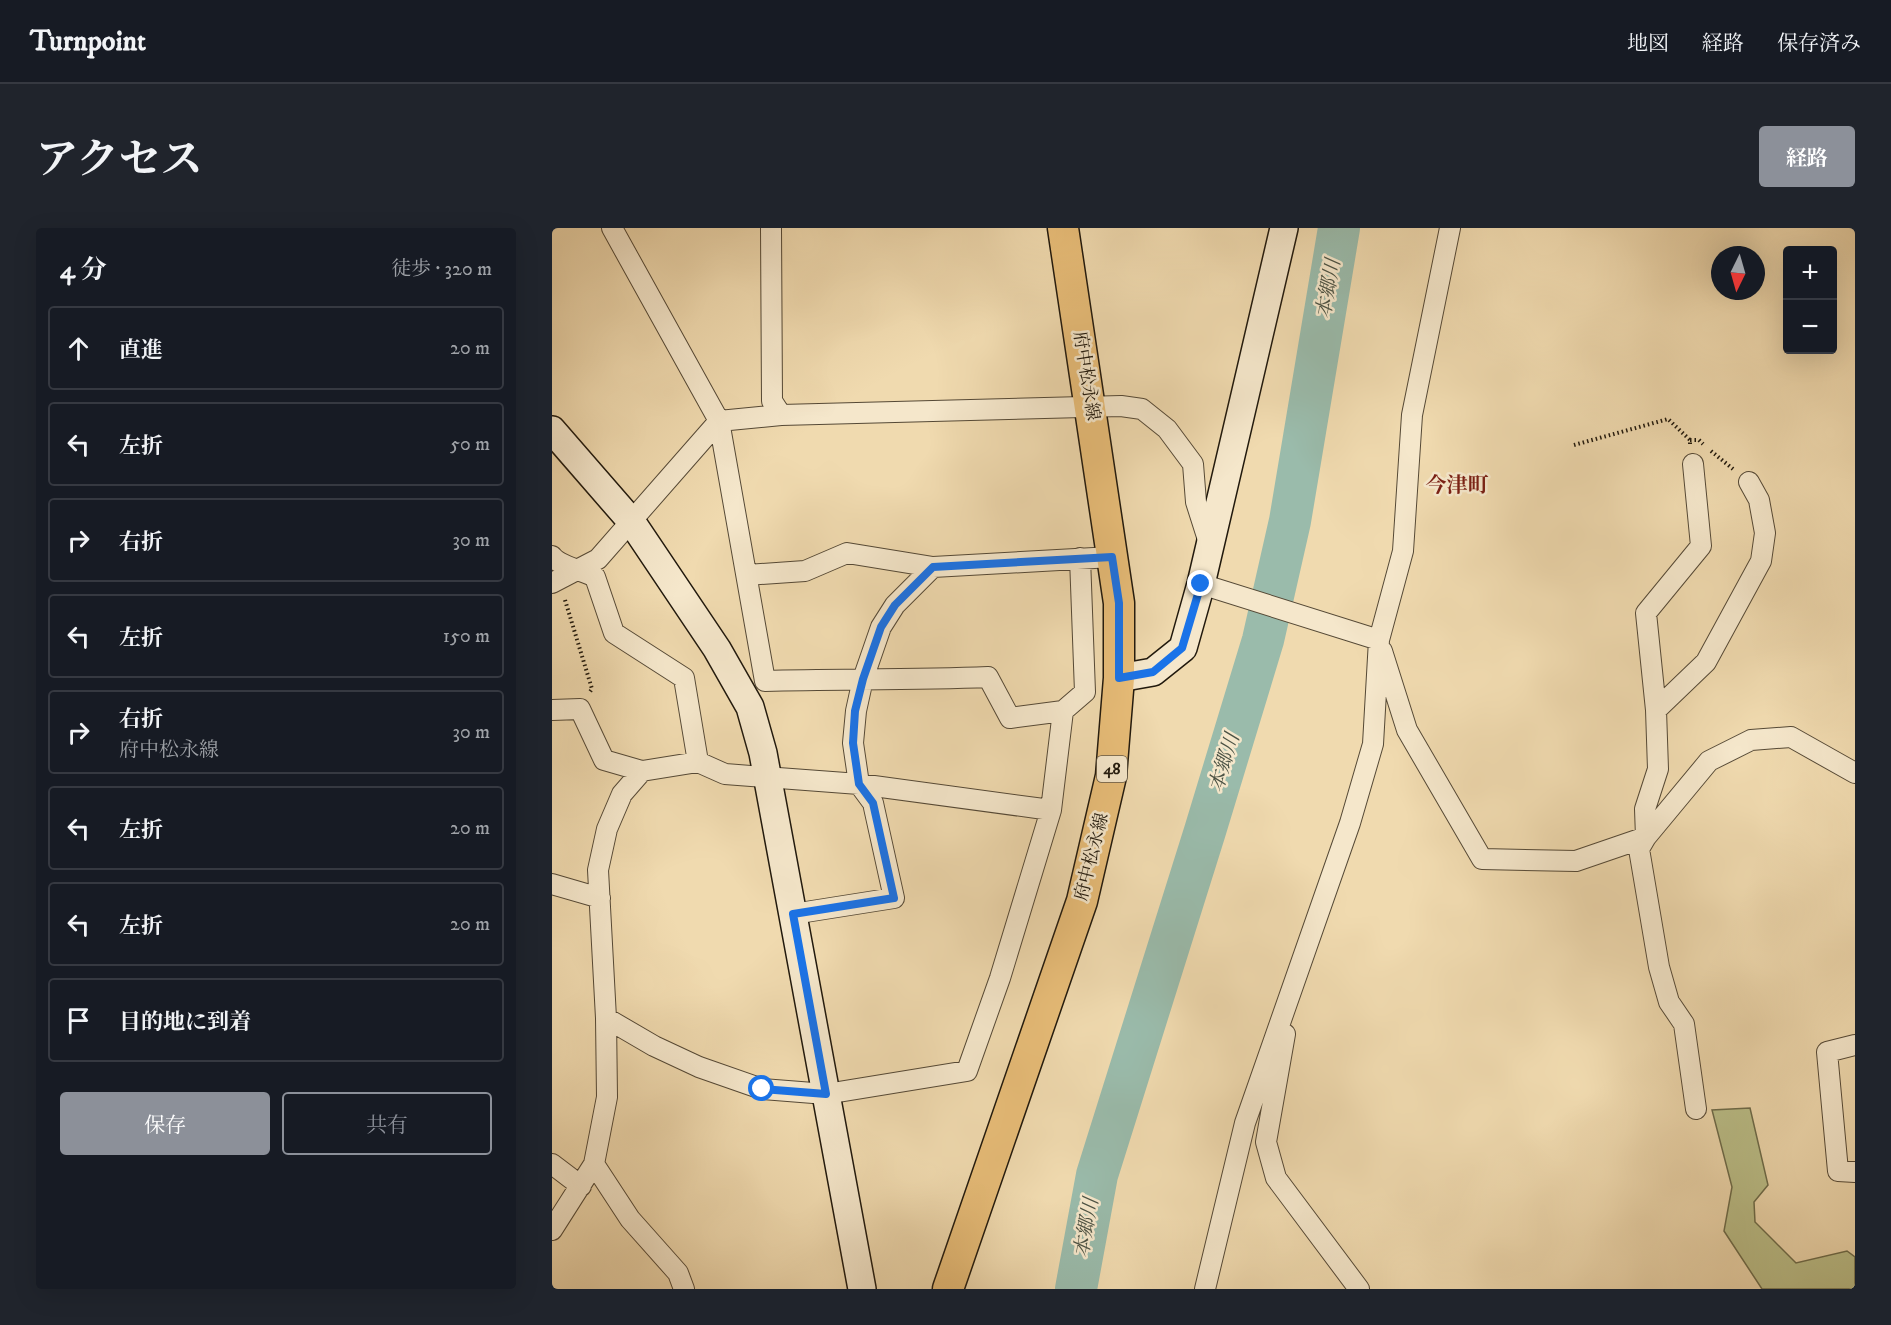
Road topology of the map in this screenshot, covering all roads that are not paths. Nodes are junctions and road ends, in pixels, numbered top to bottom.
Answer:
1 (612, 228) edge
2 (771, 228) edge
3 (1063, 228) edge
4 (1284, 228) edge
5 (1450, 228) edge
6 (1091, 407) junction
7 (781, 415) junction
8 (719, 421) junction
9 (552, 429) edge
10 (1693, 464) road end
11 (1749, 482) road end
12 (631, 521) junction
13 (1210, 546) junction
14 (552, 556) edge
15 (1112, 557) junction
16 (1080, 558) junction
17 (933, 567) junction
18 (580, 569) junction
19 (747, 575) junction
20 (555, 581) edge
21 (1211, 587) junction
22 (1379, 640) junction
23 (1119, 678) junction
24 (863, 679) junction
25 (552, 710) edge
26 (1656, 710) junction
27 (1063, 711) junction
28 (698, 762) junction
29 (642, 771) junction
30 (1855, 773) edge
31 (768, 777) junction
32 (859, 784) junction
33 (1051, 810) junction
34 (1646, 837) junction
35 (552, 884) edge
36 (600, 898) junction
37 (793, 914) junction
38 (606, 1018) junction
39 (1280, 1035) junction
40 (1855, 1045) edge
41 (826, 1094) junction
42 (1696, 1109) dead end
43 (552, 1164) edge
44 (594, 1164) junction
45 (1855, 1172) edge
46 (581, 1186) junction
47 (552, 1230) edge
48 (684, 1289) edge
49 (862, 1289) edge
50 (948, 1289) edge
51 (1205, 1289) edge
52 (1359, 1289) edge

1 - 8 street
2 - 7 street
3 - 6 main road, 府中松永線 / 48
4 - 13 street
5 - 22 street
6 - 7 street
6 - 13 street
6 - 15 main road, 府中松永線 / 48
7 - 8 street
8 - 12 street
8 - 19 street
9 - 12 street
10 - 26 street
11 - 26 street
12 - 18 street
12 - 31 street
13 - 21 street
14 - 18 street
15 - 16 street
15 - 23 main road, 府中松永線 / 48
16 - 17 street
16 - 27 street
17 - 19 street
17 - 24 street
18 - 20 street
18 - 28 street
19 - 24 street
21 - 22 street
21 - 23 street
22 - 34 street
22 - 39 street
23 - 50 main road, 府中松永線 / 48
24 - 27 street
24 - 32 street
25 - 29 street
26 - 34 street
27 - 33 street
28 - 29 street
28 - 31 street
29 - 36 street
30 - 34 street
31 - 32 street
31 - 37 street
32 - 33 street
32 - 37 street
33 - 41 street
34 - 42 street
35 - 36 street
36 - 38 street
37 - 41 street
38 - 41 street
38 - 44 street
39 - 51 street
39 - 52 street
40 - 45 street
41 - 49 street
43 - 46 street
44 - 46 street
44 - 48 street
46 - 47 street

